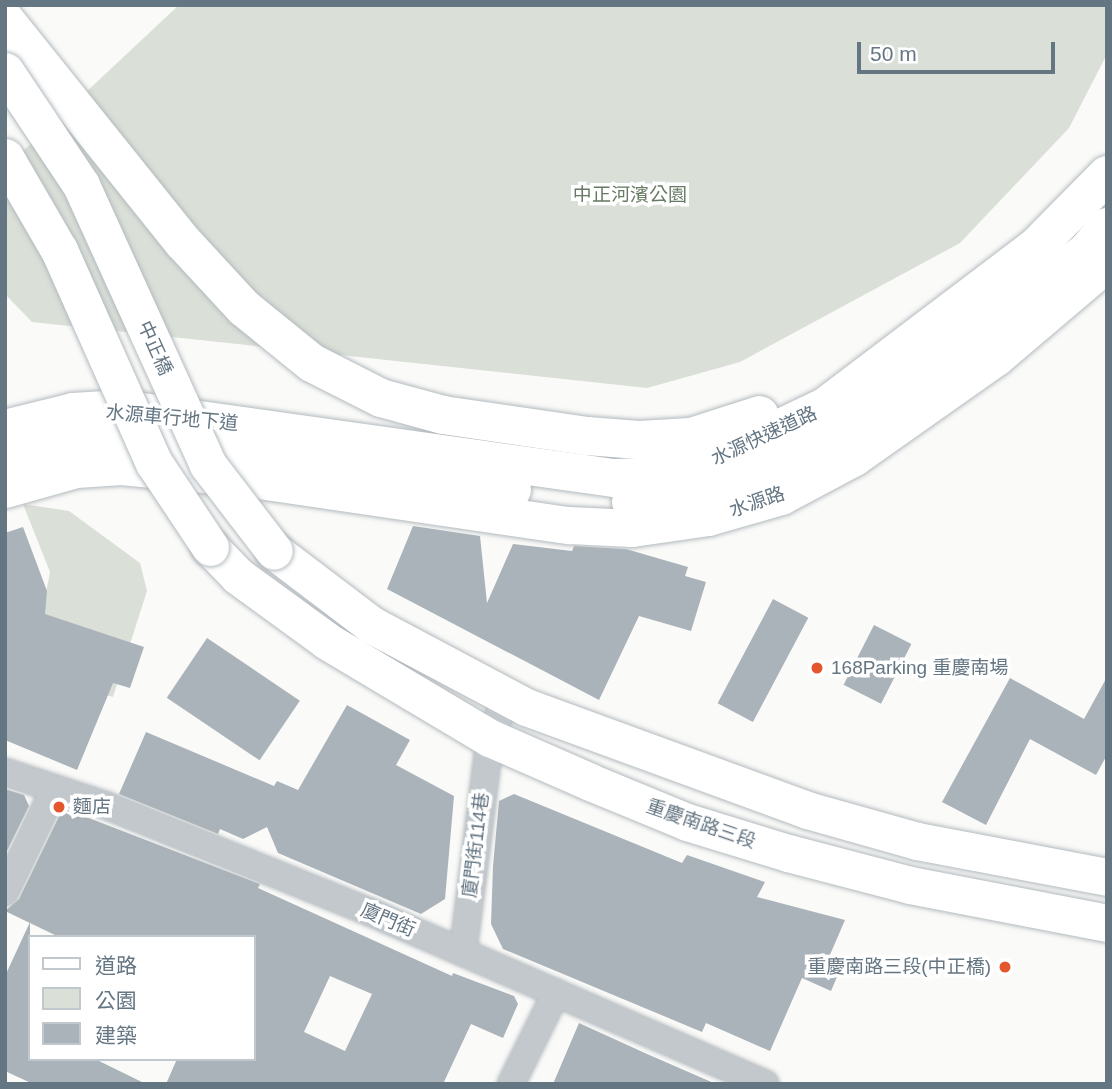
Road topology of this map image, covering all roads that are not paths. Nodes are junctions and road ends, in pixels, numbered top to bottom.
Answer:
1 (5, 20) edge
2 (5, 71) edge
3 (5, 157) edge
4 (1107, 175) edge
5 (1107, 227) edge
6 (1107, 263) edge
7 (984, 288) junction
8 (5, 429) edge
9 (5, 465) edge
10 (338, 465) junction
11 (5, 488) edge
12 (506, 699) junction
13 (490, 738) junction
14 (5, 772) edge
15 (55, 788) junction
16 (1107, 877) edge
17 (5, 892) edge
18 (1107, 923) edge
19 (463, 952) junction
20 (556, 993) junction
21 (511, 1084) edge
22 (765, 1084) edge

1 - 7 highway
2 - 12 main road, 中正橋, bridge
3 - 13 main road, 重慶南路三段, bridge
4 - 7 highway, 水源快速道路
5 - 10 highway, 水源快速道路
6 - 10 main road, 水源路
7 - 10 highway, 水源快速道路
8 - 10 highway, 水源車行地下道
9 - 10 highway, 水源車行地下道
10 - 11 main road
12 - 13 street, 廈門街114巷
12 - 16 main road
13 - 18 main road, 重慶南路三段
13 - 19 street, 廈門街114巷
14 - 15 street, 廈門街
15 - 17 street
15 - 19 street, 廈門街
19 - 20 street, 廈門街
20 - 21 street
20 - 22 street, 廈門街

